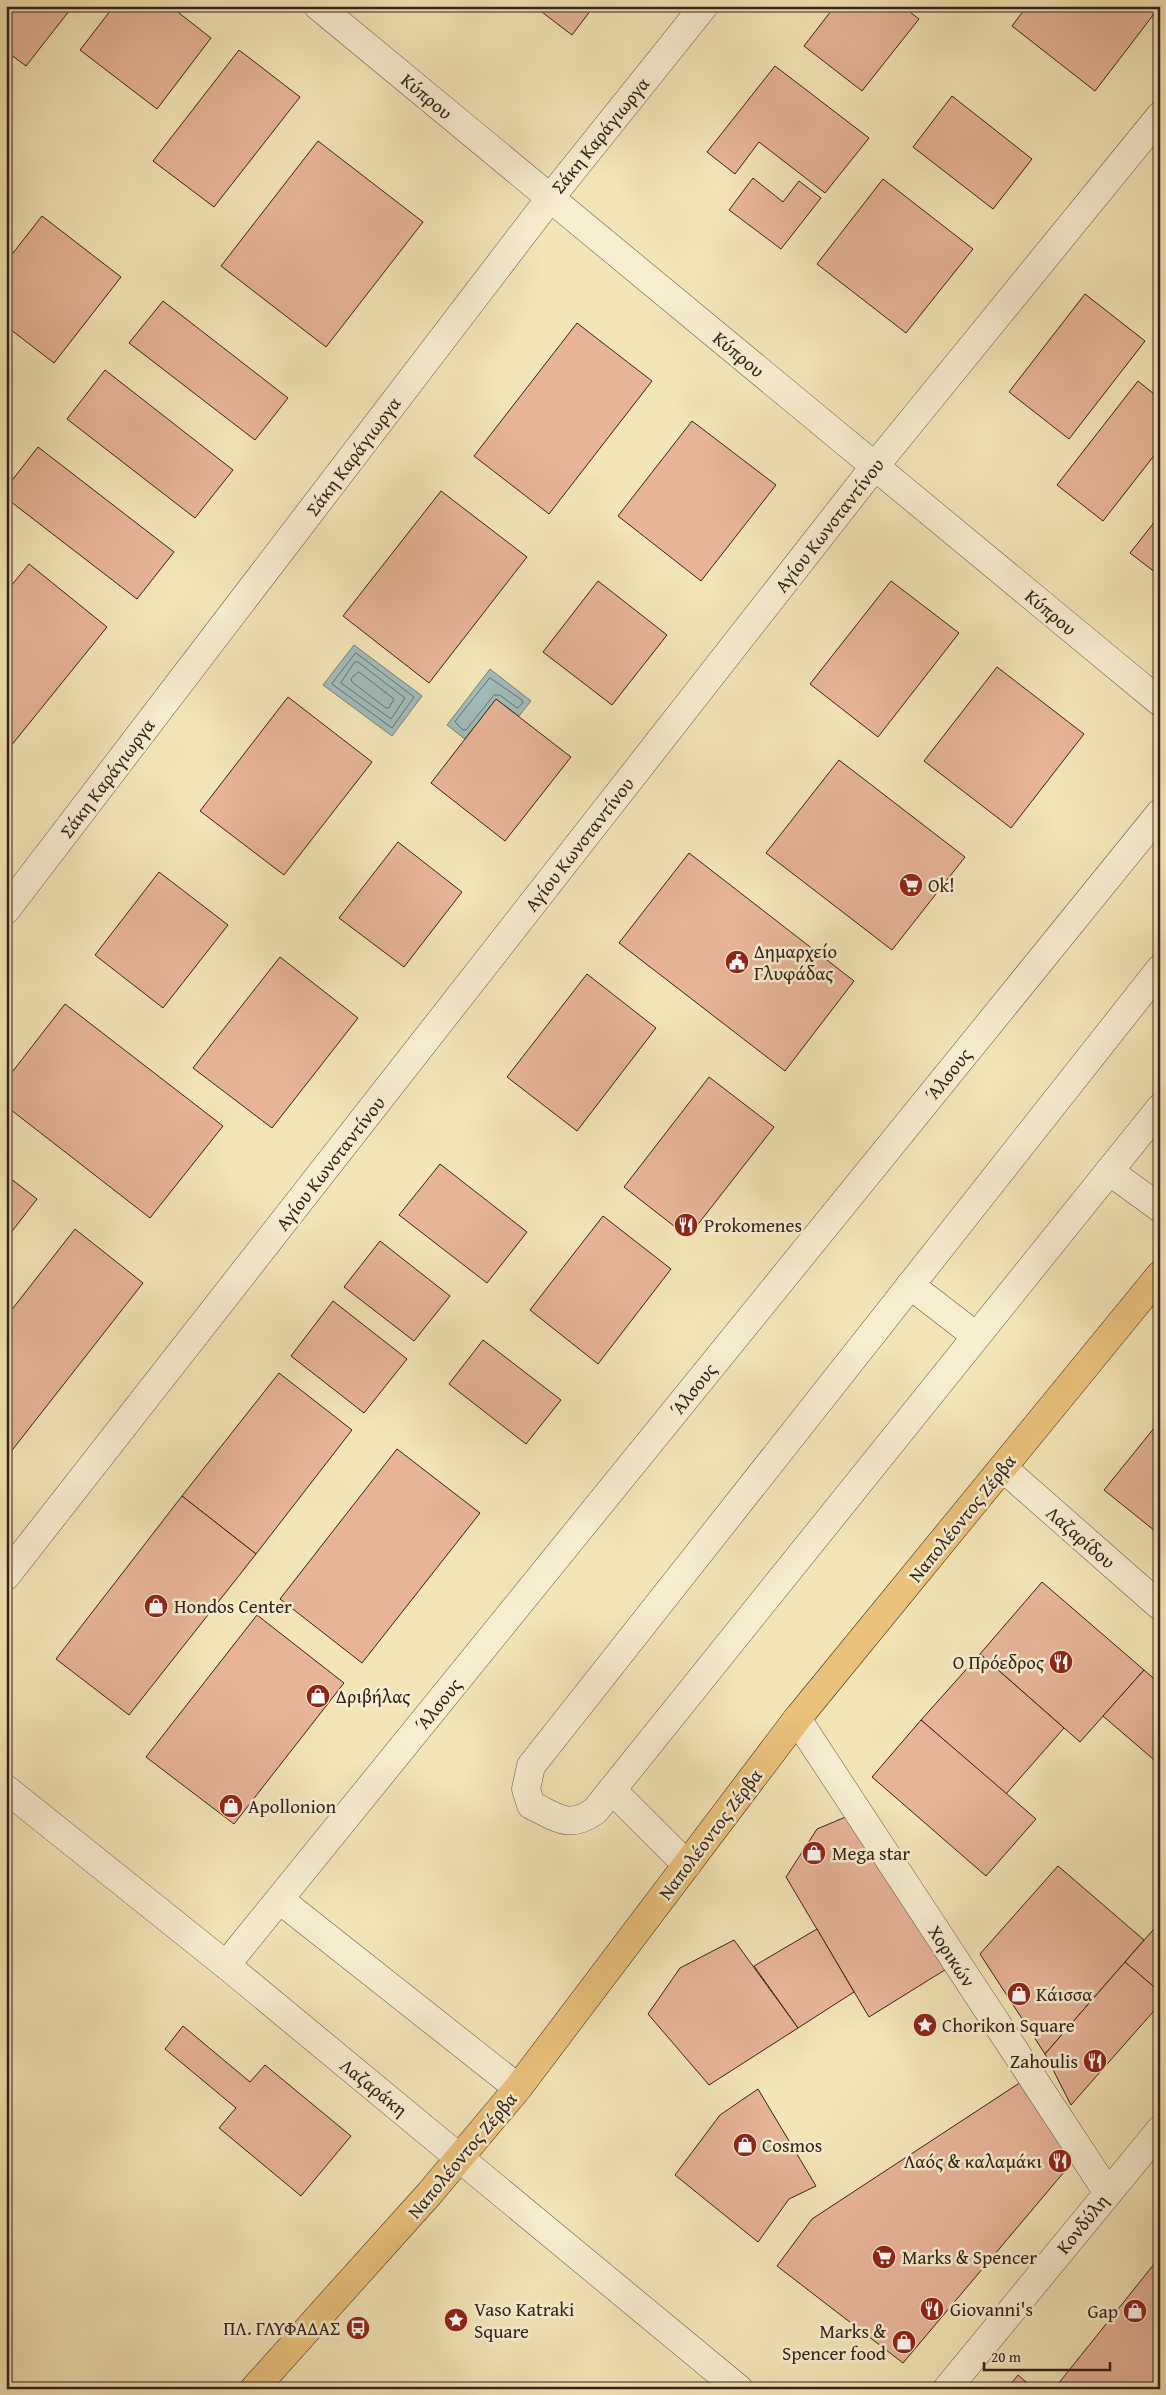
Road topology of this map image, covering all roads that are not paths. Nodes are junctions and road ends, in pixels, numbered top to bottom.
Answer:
1 (318, 6) edge
2 (704, 6) edge
3 (1160, 116) edge
4 (551, 197) junction
5 (875, 466) junction
6 (1160, 702) edge
7 (1160, 813) edge
8 (6, 910) edge
9 (1160, 969) edge
10 (1160, 1108) edge
11 (1109, 1171) junction
12 (1160, 1208) edge
13 (1160, 1275) edge
14 (910, 1285) junction
15 (976, 1336) junction
16 (1003, 1468) junction
17 (6, 1576) edge
18 (1160, 1606) edge
19 (797, 1719) junction
20 (6, 1789) edge
21 (612, 1790) junction
22 (687, 1865) junction
23 (280, 1900) junction
24 (226, 1966) junction
25 (518, 2088) junction
26 (1160, 2130) edge
27 (460, 2158) junction
28 (1108, 2193) junction
29 (254, 2389) edge
30 (739, 2389) edge
31 (947, 2389) edge

1 - 4 street, Κύπρου
2 - 4 street, Σάκη Καράγιωργα
3 - 5 street, Αγίου Κωνσταντίνου
4 - 5 street, Κύπρου
4 - 8 street, Σάκη Καράγιωργα
5 - 6 street, Κύπρου
5 - 17 street, Αγίου Κωνσταντίνου
7 - 23 street, Άλσους
9 - 14 street
10 - 11 street
11 - 12 street
11 - 15 street
13 - 16 main road, Ναπολέοντος Ζέρβα
14 - 15 street
14 - 21 street
15 - 21 street
16 - 18 street, Λαζαρίδου
16 - 19 main road, Ναπολέοντος Ζέρβα
19 - 22 main road, Ναπολέοντος Ζέρβα
19 - 28 street, Χορικών
20 - 24 street, Λαζαράκη
21 - 22 street
22 - 25 main road, Ναπολέοντος Ζέρβα
23 - 24 street, Άλσους
23 - 25 street
24 - 27 street, Λαζαράκη
25 - 27 main road, Ναπολέοντος Ζέρβα
26 - 28 street, Κονδύλη
27 - 29 main road, Ναπολέοντος Ζέρβα
27 - 30 street, Λαζαράκη
28 - 31 street, Κονδύλη

